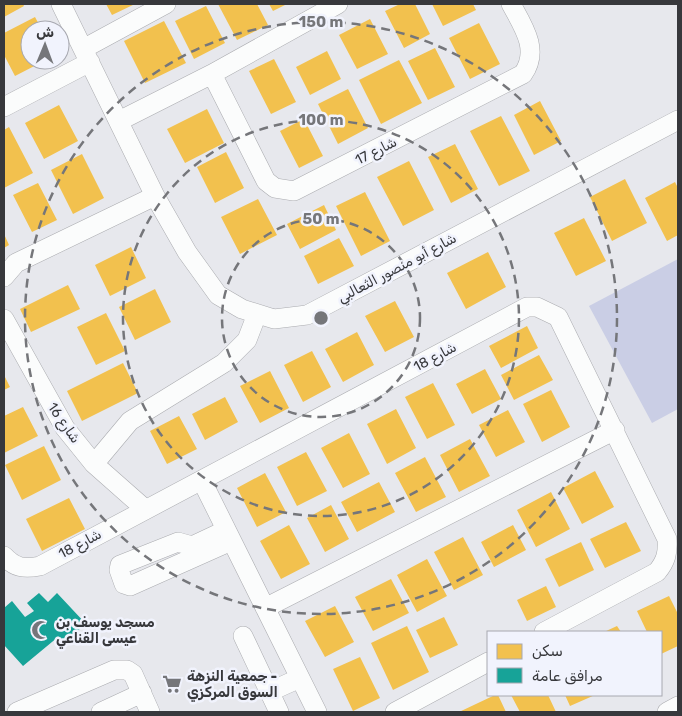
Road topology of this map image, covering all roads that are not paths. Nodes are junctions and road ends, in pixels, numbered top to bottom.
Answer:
1 (61, 4) edge
2 (166, 4) edge
3 (338, 4) edge
4 (511, 4) edge
5 (86, 55) junction
6 (212, 74) junction
7 (4, 107) edge
8 (678, 120) edge
9 (119, 121) junction
10 (155, 196) junction
11 (4, 277) edge
12 (257, 314) junction
13 (4, 319) edge
14 (615, 430) junction
15 (94, 464) junction
16 (202, 481) junction
17 (145, 509) junction
18 (228, 535) junction
19 (194, 551) dead end
20 (7, 559) edge
21 (265, 608) junction
22 (546, 631) edge
23 (243, 636) dead end
24 (487, 663) edge
25 (300, 678) junction
26 (269, 692) junction
27 (142, 693) junction
28 (678, 706) edge
29 (17, 712) edge
30 (101, 712) edge
31 (150, 712) edge
32 (279, 712) edge
33 (317, 712) edge
34 (395, 712) edge
35 (667, 712) edge

1 - 5 street, شارع أبو منصور الثعالبي
2 - 5 street
3 - 6 street
4 - 6 street, شارع 17
5 - 7 street
5 - 9 street, شارع أبو منصور الثعالبي
6 - 9 street
8 - 12 street, شارع أبو منصور الثعالبي
9 - 10 street, شارع أبو منصور الثعالبي
10 - 11 street
10 - 12 street, شارع أبو منصور الثعالبي
12 - 15 street
13 - 15 street, شارع 16
14 - 16 street, شارع 18
14 - 21 street
14 - 22 street, شارع 18
15 - 17 street, شارع 16
16 - 17 street, شارع 18
16 - 18 street
17 - 20 street, شارع 18
18 - 19 street
18 - 21 street
21 - 25 street
23 - 26 street
24 - 34 street
25 - 26 street
25 - 33 street
26 - 32 street
27 - 29 street
27 - 30 street
27 - 31 street
28 - 35 street

